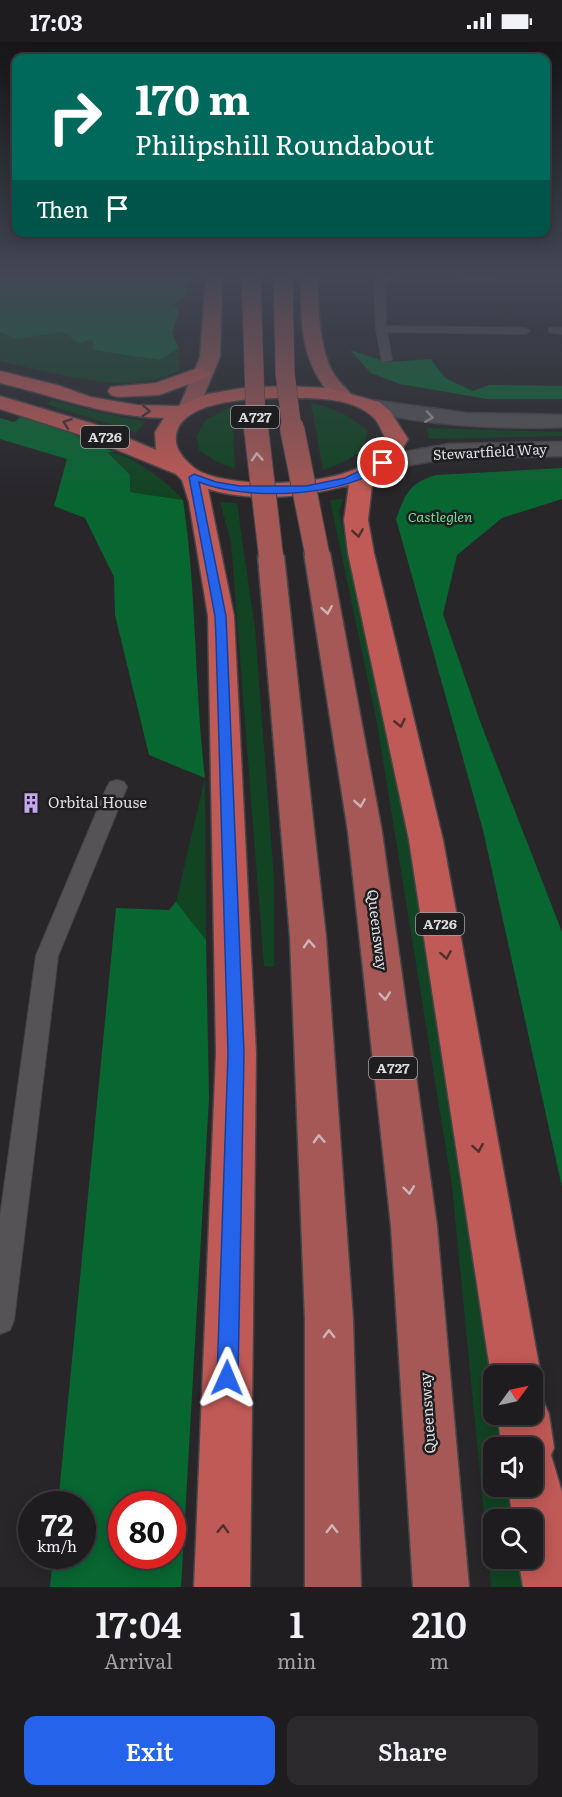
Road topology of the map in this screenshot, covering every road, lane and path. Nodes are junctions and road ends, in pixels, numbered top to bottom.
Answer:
1 (210, 349) edge
2 (251, 349) edge
3 (284, 349) edge
4 (314, 349) edge
5 (384, 349) edge
6 (386, 360) dead end
7 (201, 373) junction
8 (0, 377) edge
9 (50, 389) junction
10 (343, 397) junction
11 (0, 402) edge
12 (371, 406) junction
13 (185, 410) junction
14 (562, 421) edge
15 (562, 448) edge
16 (373, 469) junction
17 (187, 472) junction
18 (117, 787) dead end
19 (0, 1320) edge
20 (514, 1365) edge
21 (536, 1497) edge
22 (222, 1587) edge
23 (333, 1587) edge
24 (441, 1587) edge
25 (551, 1587) edge

1 - 7 main road
23 -> 2 main road, A727, bridge
3 -> 24 main road, Queensway / A727, bridge
4 - 10 main road
5 - 6 lane
7 - 9 highway, A726
7 - 13 main road
8 - 9 highway, A726
9 -> 13 highway, A726
10 - 12 highway, A726
10 - 13 highway, A726
17 -> 11 highway, A726
12 -> 14 street, Stewartfield Way
12 - 16 highway, A726
13 - 17 highway
15 - 16 street, Stewartfield Way
16 - 17 highway, A726
16 -> 20 highway, A726
22 -> 17 highway
18 - 19 lane
21 - 25 highway

